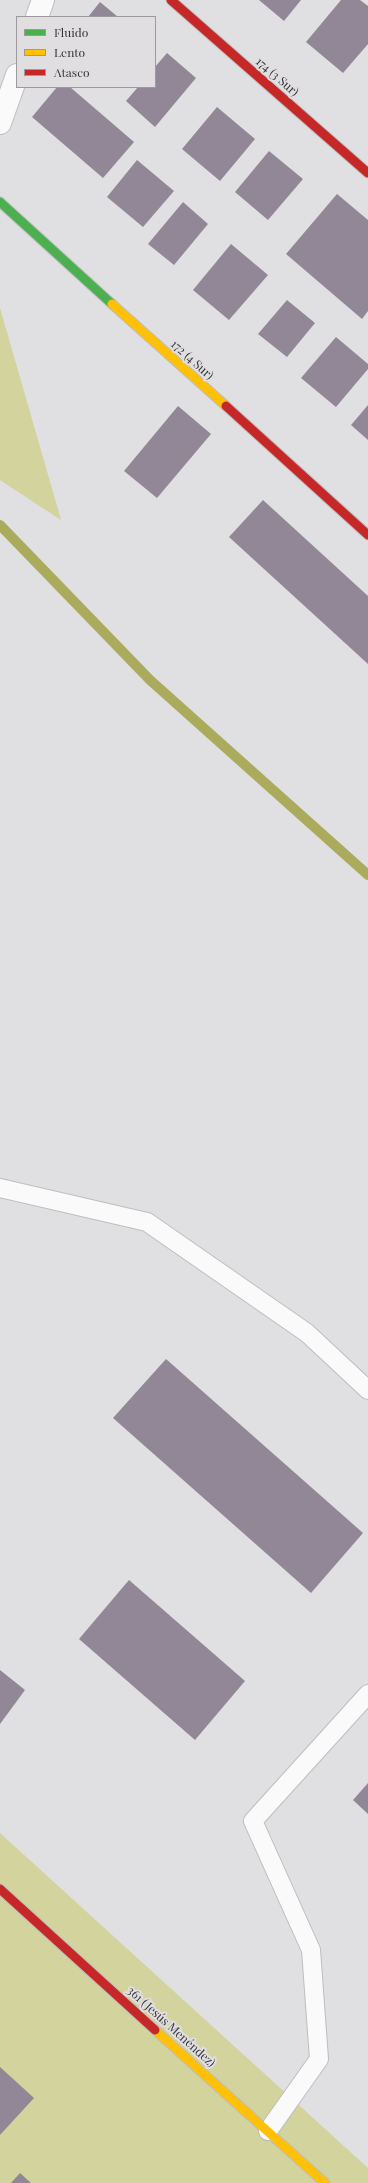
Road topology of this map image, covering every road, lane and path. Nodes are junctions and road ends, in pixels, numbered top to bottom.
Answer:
1 (43, 0) edge
2 (171, 0) edge
3 (37, 16) edge
4 (16, 78) edge
5 (0, 124) edge
6 (368, 173) edge
7 (0, 202) edge
8 (368, 535) edge
9 (0, 1188) edge
10 (368, 1390) edge
11 (368, 1694) edge
12 (0, 1889) edge
13 (268, 2131) junction
14 (325, 2183) edge

1 - 3 street
2 - 6 street, 174 (3 Sur)
4 - 5 street
7 - 8 street, 172 (4 Sur)
9 - 10 lane
11 - 13 lane
12 - 13 street, 361 (Jesús Menéndez)
13 - 14 street, 361 (Jesús Menéndez)

